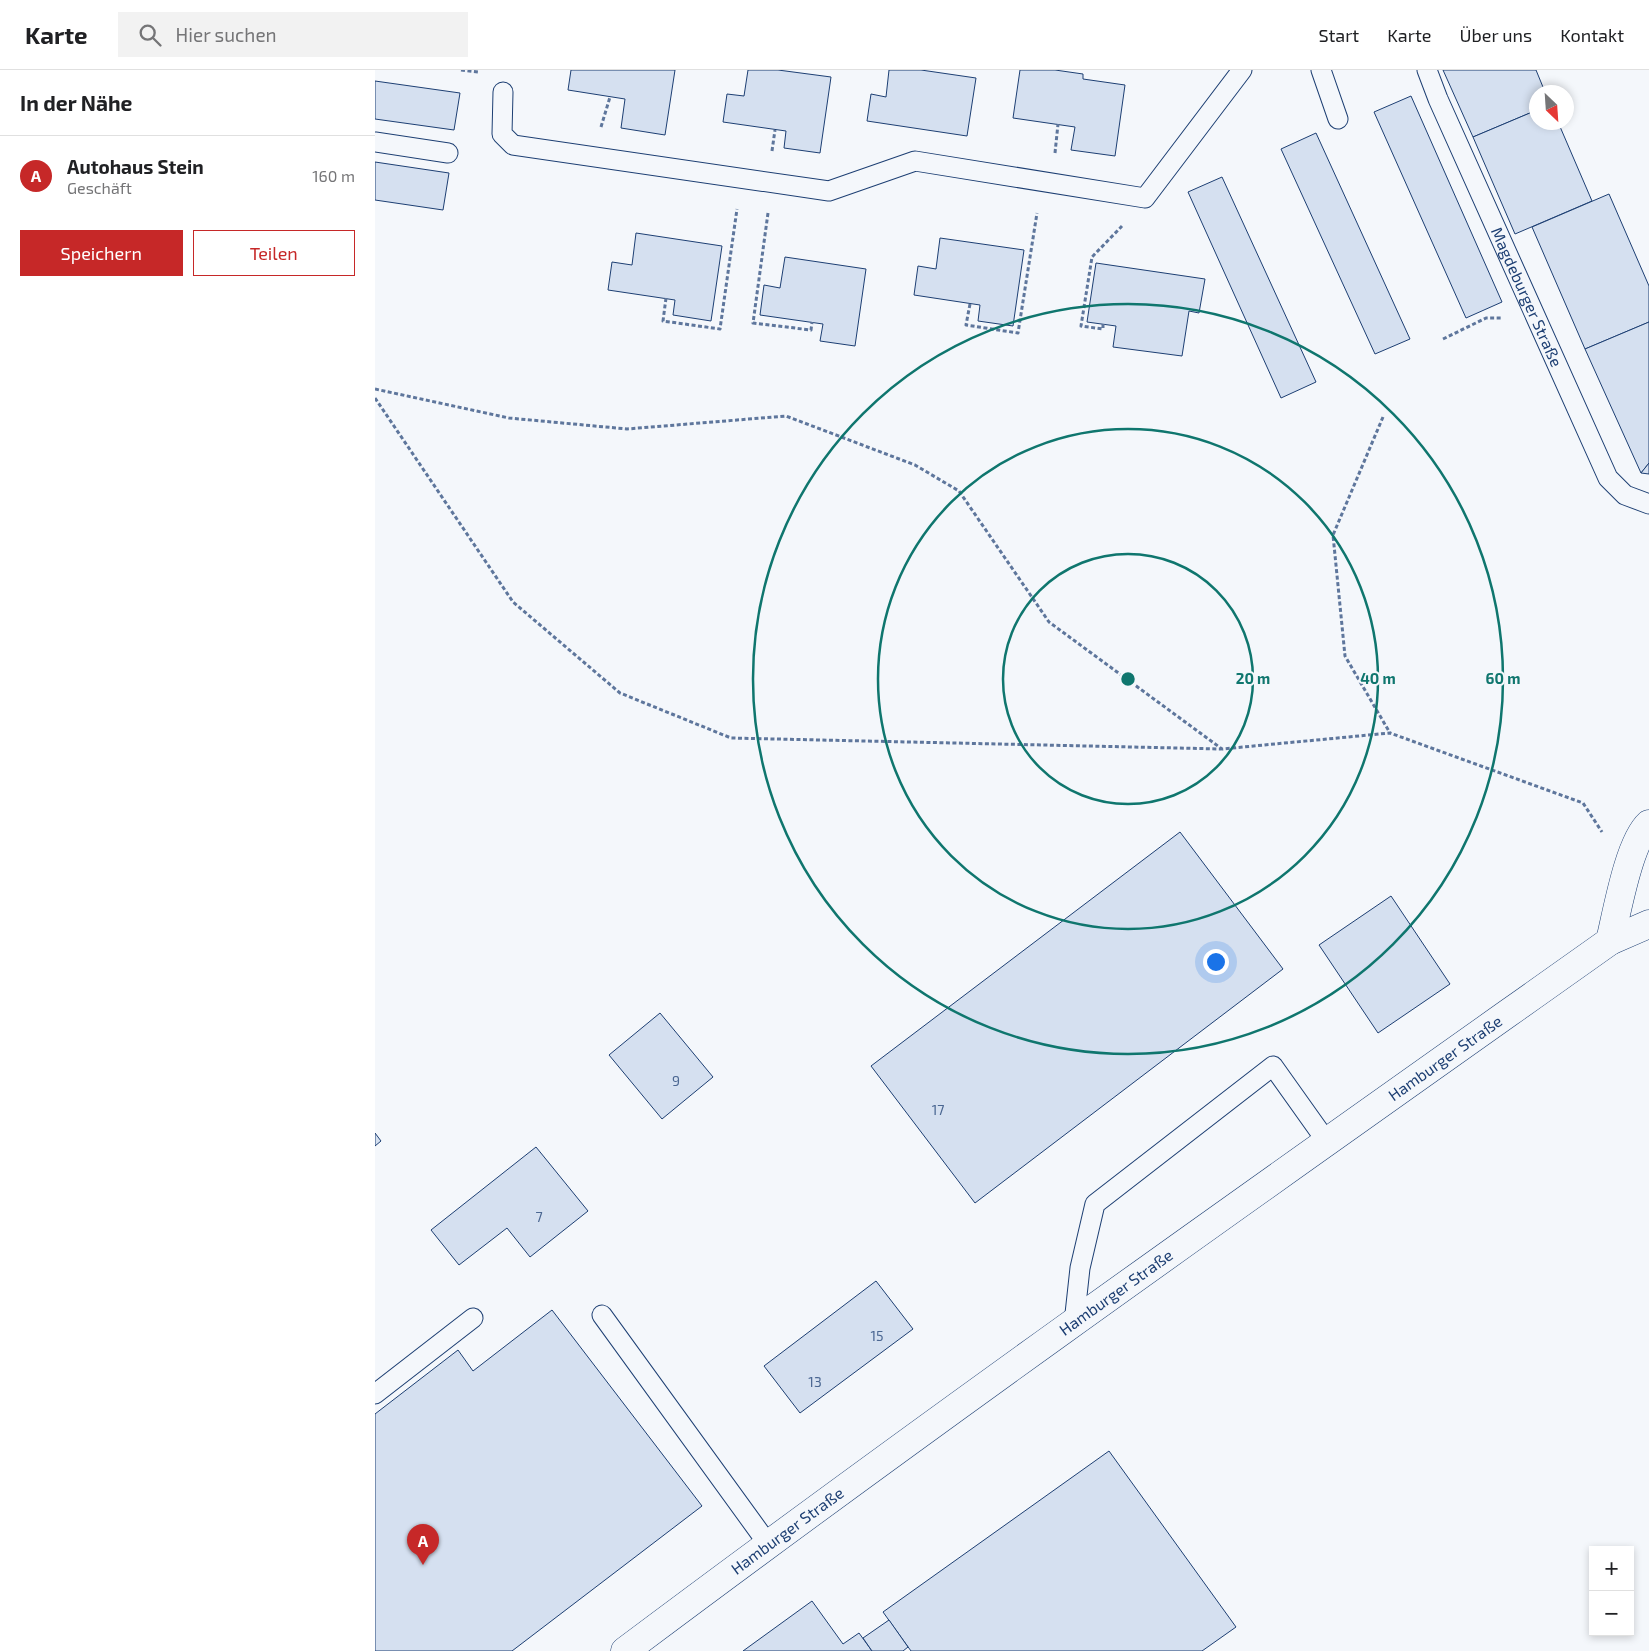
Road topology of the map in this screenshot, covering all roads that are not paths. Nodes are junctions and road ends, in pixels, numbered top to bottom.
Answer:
1 (1242, 70) edge
2 (1321, 70) edge
3 (1427, 70) edge
4 (503, 92) dead end
5 (1338, 119) dead end
6 (375, 142) edge
7 (448, 153) dead end
8 (1649, 504) edge
9 (1649, 824) edge
10 (1649, 924) edge
11 (1610, 941) junction
12 (1327, 1142) junction
13 (602, 1316) dead end
14 (473, 1318) dead end
15 (1074, 1323) junction
16 (375, 1394) edge
17 (768, 1544) junction
18 (625, 1651) edge

1 - 4 lane
2 - 5 lane
3 - 8 lane, Magdeburger Straße
6 - 7 lane
9 - 11 street
10 - 11 street, Hamburger Straße
11 - 12 street, Hamburger Straße
12 - 15 street, Hamburger Straße
12 - 15 lane
13 - 17 lane
14 - 16 lane
15 - 17 street, Hamburger Straße
17 - 18 street, Hamburger Straße

